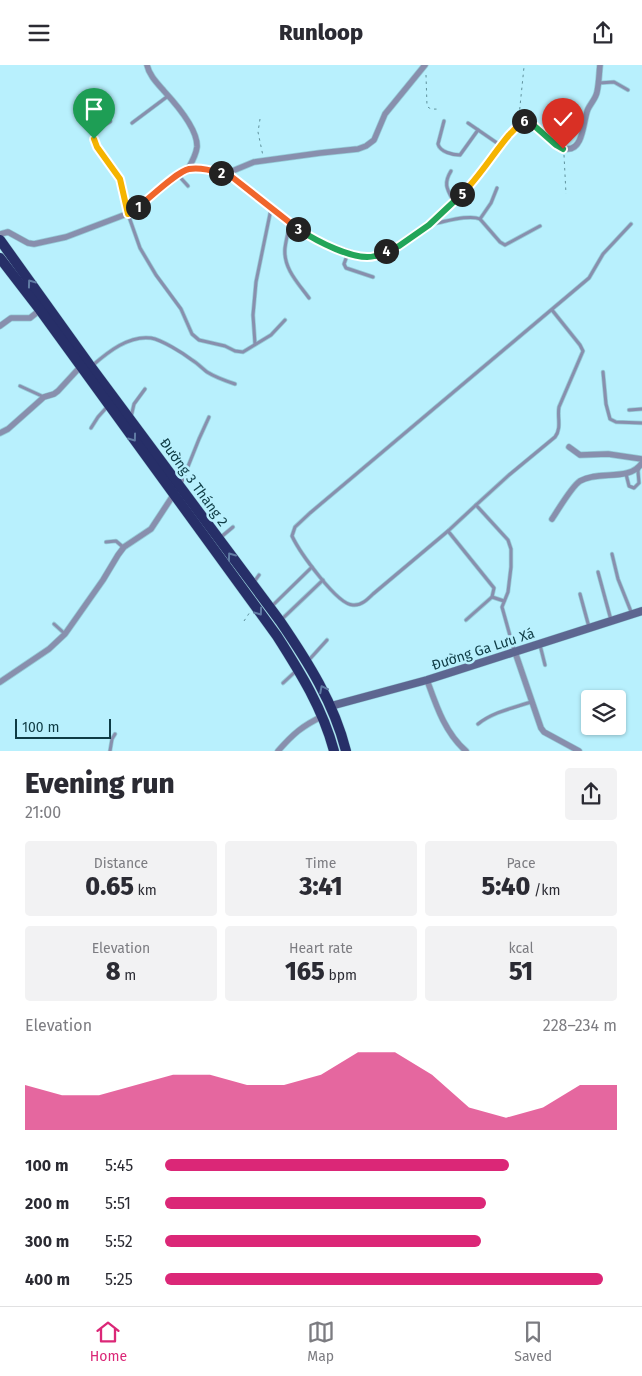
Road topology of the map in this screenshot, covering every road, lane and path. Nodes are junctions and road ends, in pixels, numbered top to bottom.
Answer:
1 (147, 65) edge
2 (600, 65) edge
3 (424, 66) edge
4 (524, 67) dead end
5 (598, 83) junction
6 (628, 90) dead end
7 (169, 95) junction
8 (440, 109) dead end
9 (260, 119) dead end
10 (109, 121) dead end
11 (444, 121) dead end
12 (132, 123) dead end
13 (468, 123) dead end
14 (519, 124) junction
15 (478, 129) junction
16 (500, 145) junction
17 (563, 149) junction
18 (264, 161) junction
19 (188, 169) junction
20 (451, 171) dead end
21 (225, 174) junction
22 (178, 175) junction
23 (188, 186) dead end
24 (497, 189) dead end
25 (566, 194) dead end
26 (454, 202) junction
27 (271, 208) junction
28 (128, 214) junction
29 (480, 219) junction
30 (290, 223) junction
31 (631, 224) dead end
32 (429, 225) junction
33 (540, 225) dead end
34 (0, 234) edge
35 (0, 241) edge
36 (348, 253) junction
37 (0, 258) edge
38 (372, 277) dead end
39 (309, 298) dead end
40 (40, 309) junction
41 (552, 310) junction
42 (285, 320) dead end
43 (0, 326) edge
44 (255, 344) junction
45 (85, 367) junction
46 (603, 372) dead end
47 (236, 384) dead end
48 (20, 386) dead end
49 (145, 389) dead end
50 (44, 397) junction
51 (109, 404) junction
52 (642, 409) edge
53 (629, 410) dead end
54 (209, 417) dead end
55 (131, 420) junction
56 (642, 423) edge
57 (91, 428) dead end
58 (0, 433) edge
59 (570, 447) dead end
60 (642, 459) edge
61 (640, 465) edge
62 (626, 473) junction
63 (177, 491) junction
64 (476, 505) junction
65 (552, 519) dead end
66 (233, 527) dead end
67 (448, 531) junction
68 (219, 539) junction
69 (106, 542) dead end
70 (124, 547) junction
71 (612, 554) dead end
72 (312, 567) junction
73 (598, 572) dead end
74 (260, 575) dead end
75 (323, 580) junction
76 (252, 584) junction
77 (580, 594) dead end
78 (492, 597) junction
79 (504, 601) junction
80 (255, 606) junction
81 (270, 608) junction
82 (642, 611) edge
83 (632, 614) junction
84 (466, 620) dead end
85 (611, 620) junction
86 (244, 621) dead end
87 (280, 621) junction
88 (54, 625) dead end
89 (589, 627) junction
90 (65, 634) junction
91 (327, 640) dead end
92 (540, 644) junction
93 (514, 652) junction
94 (307, 661) junction
95 (545, 665) dead end
96 (298, 669) junction
97 (428, 680) junction
98 (0, 682) edge
99 (283, 683) dead end
100 (531, 702) junction
101 (332, 710) junction
102 (323, 716) junction
103 (478, 724) dead end
104 (115, 733) dead end
105 (110, 751) edge
106 (278, 751) edge
107 (334, 751) edge
108 (346, 751) edge
109 (466, 751) edge
110 (578, 751) edge

1 - 7 street
2 - 5 street
3 - 8 path
3 - 18 street
4 - 14 path
5 - 6 lane
5 - 17 street
7 - 12 lane
7 - 19 street
9 - 18 path
10 - 28 street
11 - 15 lane
13 - 15 lane
14 - 16 street
14 - 17 street
15 - 16 lane
16 - 26 street
17 - 25 path
18 - 21 street
19 - 21 street
19 - 22 street
20 - 26 lane
21 - 27 street
22 - 23 lane
22 - 28 street
24 - 29 lane
26 - 32 street
27 - 30 street
27 - 44 lane
28 - 34 street
28 - 44 lane
29 - 32 lane
29 - 33 lane
30 - 36 street
30 - 39 lane
31 - 41 lane
32 - 36 street
45 -> 35 highway, Đường 3 Tháng 2
36 - 38 lane
37 - 40 highway, Đường 3 Tháng 2
40 - 43 street
40 - 45 highway, Đường 3 Tháng 2
41 - 64 lane
41 - 72 lane
42 - 44 lane
45 - 47 lane
45 - 50 street
45 - 51 highway, Đường 3 Tháng 2
45 - 55 highway, Đường 3 Tháng 2
46 - 56 lane
48 - 50 lane
49 - 55 lane
50 - 58 street
51 - 57 lane
51 -> 63 highway, Đường 3 Tháng 2
52 - 53 lane
54 - 63 lane
55 - 63 highway, Đường 3 Tháng 2
59 - 60 street
61 - 62 street
61 - 62 lane
62 - 65 street
63 - 68 highway, Đường 3 Tháng 2
63 - 70 street
63 - 80 highway, Đường 3 Tháng 2
64 - 67 lane
64 - 79 lane
66 - 68 lane
67 - 75 lane
67 - 78 lane
76 -> 68 highway, Đường 3 Tháng 2
69 - 70 lane
70 - 90 street
71 - 83 lane
72 - 75 lane
72 - 81 lane
73 - 85 lane
74 - 76 lane
75 - 87 lane
76 - 81 highway, Đường 3 Tháng 2
77 - 89 lane
78 - 79 lane
78 - 84 lane
79 - 93 lane
80 - 86 path
80 -> 96 highway, Đường 3 Tháng 2
81 - 87 highway, Đường 3 Tháng 2
82 - 83 street, Đường Ga Lưu Xá
83 - 85 street, Đường Ga Lưu Xá
85 - 89 street, Đường Ga Lưu Xá
87 - 94 highway, Đường 3 Tháng 2
88 - 90 lane
89 - 92 street, Đường Ga Lưu Xá
90 - 98 street
91 - 94 lane
92 - 93 street, Đường Ga Lưu Xá
92 - 95 lane
93 - 97 street, Đường Ga Lưu Xá
93 - 100 street
101 -> 94 highway, Đường 3 Tháng 2
96 - 99 lane
96 - 102 highway, Đường 3 Tháng 2
97 - 101 street, Đường Ga Lưu Xá
97 - 109 street
100 - 103 lane
100 - 110 street
101 - 102 highway
101 - 108 highway, Đường 3 Tháng 2
102 - 106 street
102 - 107 highway, Đường 3 Tháng 2
104 - 105 lane

